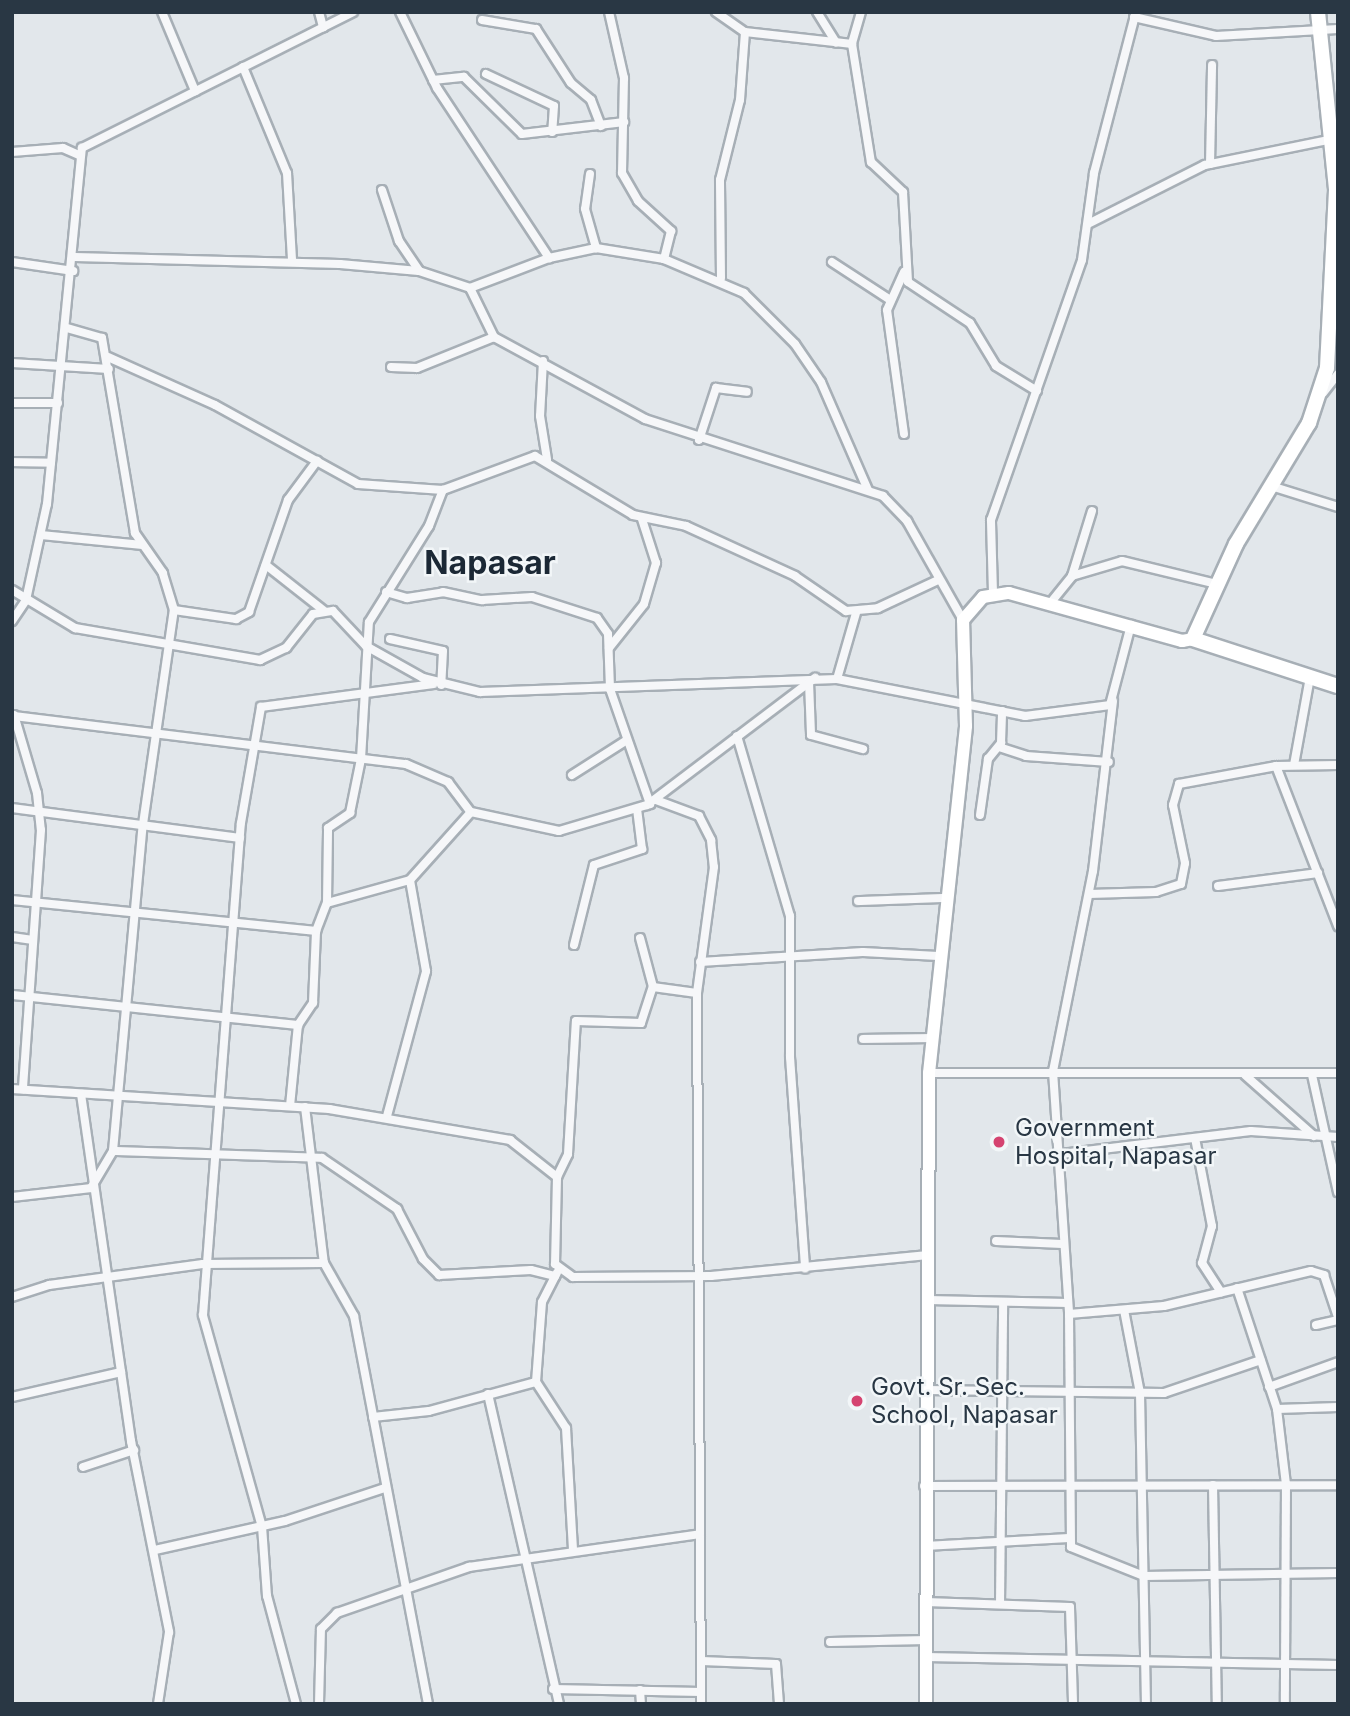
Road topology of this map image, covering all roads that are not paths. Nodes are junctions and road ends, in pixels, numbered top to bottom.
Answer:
1 (162, 12) edge
2 (319, 12) edge
3 (353, 12) edge
4 (400, 12) edge
5 (608, 12) edge
6 (716, 12) edge
7 (817, 12) edge
8 (861, 12) edge
9 (1318, 12) edge
10 (1135, 15) edge
11 (482, 20) dead end
12 (323, 27) junction
13 (1321, 28) junction
14 (1338, 29) edge
15 (746, 32) junction
16 (836, 43) junction
17 (852, 44) junction
18 (1212, 65) dead end
19 (243, 67) junction
20 (485, 74) dead end
21 (433, 80) junction
22 (195, 90) junction
23 (1335, 116) edge
24 (624, 122) junction
25 (601, 126) junction
26 (552, 132) junction
27 (1333, 139) junction
28 (12, 152) edge
29 (79, 155) junction
30 (1210, 164) junction
31 (590, 174) dead end
32 (383, 190) dead end
33 (1088, 224) junction
34 (596, 248) junction
35 (75, 257) junction
36 (549, 258) junction
37 (664, 259) junction
38 (292, 261) junction
39 (12, 262) edge
40 (832, 262) dead end
41 (73, 271) junction
42 (419, 271) junction
43 (904, 272) junction
44 (721, 278) junction
45 (470, 288) junction
46 (889, 299) junction
47 (67, 328) junction
48 (494, 337) junction
49 (108, 357) junction
50 (543, 361) junction
51 (12, 363) edge
52 (391, 367) dead end
53 (62, 368) junction
54 (109, 369) junction
55 (1338, 373) edge
56 (1037, 391) junction
57 (747, 392) dead end
58 (1319, 398) junction
59 (12, 402) edge
60 (58, 404) junction
61 (904, 434) dead end
62 (699, 440) junction
63 (547, 459) junction
64 (317, 461) junction
65 (12, 462) edge
66 (51, 463) junction
67 (1271, 486) junction
68 (443, 489) junction
69 (868, 490) junction
70 (1338, 508) edge
71 (1092, 511) dead end
72 (642, 519) junction
73 (40, 535) junction
74 (143, 545) junction
75 (266, 565) junction
76 (1072, 576) junction
77 (938, 580) junction
78 (1217, 584) junction
79 (12, 590) edge
80 (386, 592) junction
81 (993, 593) junction
82 (26, 600) junction
83 (1052, 601) junction
84 (174, 610) junction
85 (323, 610) junction
86 (856, 613) junction
87 (963, 620) junction
88 (12, 621) edge
89 (1131, 625) junction
90 (390, 639) dead end
91 (1193, 639) junction
92 (167, 646) junction
93 (366, 646) junction
94 (610, 648) junction
95 (1310, 677) junction
96 (837, 679) junction
97 (812, 680) junction
98 (438, 684) junction
99 (1338, 686) edge
100 (610, 689) junction
101 (363, 690) junction
102 (1113, 700) junction
103 (967, 702) junction
104 (1002, 711) junction
105 (13, 714) edge
106 (155, 735) junction
107 (737, 736) junction
108 (627, 740) junction
109 (254, 747) junction
110 (999, 747) junction
111 (863, 749) dead end
112 (361, 759) junction
113 (1110, 762) junction
114 (1294, 765) junction
115 (1338, 765) edge
116 (1276, 766) junction
117 (572, 775) dead end
118 (653, 802) junction
119 (12, 808) edge
120 (637, 809) junction
121 (40, 812) junction
122 (471, 812) junction
123 (981, 815) dead end
124 (143, 824) junction
125 (240, 838) junction
126 (1318, 873) junction
127 (410, 880) junction
128 (1218, 886) dead end
129 (1089, 894) junction
130 (945, 898) junction
131 (12, 900) edge
132 (858, 901) dead end
133 (34, 903) junction
134 (327, 903) junction
135 (134, 916) junction
136 (233, 925) junction
137 (1338, 926) edge
138 (316, 931) junction
139 (12, 937) edge
140 (640, 938) dead end
141 (33, 940) junction
142 (574, 945) dead end
143 (938, 956) junction
144 (792, 957) junction
145 (700, 962) junction
146 (653, 987) junction
147 (697, 993) junction
148 (12, 995) edge
149 (30, 996) junction
150 (126, 1004) junction
151 (226, 1014) junction
152 (298, 1025) junction
153 (930, 1038) junction
154 (863, 1039) dead end
155 (1053, 1071) junction
156 (929, 1073) junction
157 (1338, 1073) edge
158 (1245, 1075) junction
159 (1312, 1075) junction
160 (12, 1089) edge
161 (23, 1089) junction
162 (81, 1094) junction
163 (118, 1097) junction
164 (218, 1102) junction
165 (290, 1106) junction
166 (306, 1107) junction
167 (387, 1116) junction
168 (1314, 1136) junction
169 (1328, 1137) junction
170 (1338, 1137) edge
171 (1195, 1138) junction
172 (113, 1152) junction
173 (1061, 1154) junction
174 (213, 1155) junction
175 (314, 1157) junction
176 (557, 1177) junction
177 (91, 1188) junction
178 (1338, 1192) edge
179 (12, 1197) edge
180 (996, 1241) dead end
181 (1062, 1244) junction
182 (928, 1255) junction
183 (324, 1263) junction
184 (203, 1264) junction
185 (805, 1268) junction
186 (557, 1273) junction
187 (702, 1276) junction
188 (106, 1279) junction
189 (1237, 1288) junction
190 (1221, 1292) junction
191 (12, 1297) edge
192 (928, 1300) junction
193 (1003, 1302) junction
194 (1068, 1303) junction
195 (1125, 1310) junction
196 (1069, 1314) junction
197 (1338, 1318) edge
198 (1316, 1325) dead end
199 (1261, 1360) junction
200 (1338, 1362) edge
201 (121, 1372) junction
202 (536, 1382) junction
203 (1269, 1387) junction
204 (926, 1390) junction
205 (999, 1391) junction
206 (1070, 1393) junction
207 (1140, 1393) junction
208 (488, 1394) junction
209 (12, 1397) edge
210 (1338, 1407) edge
211 (1278, 1409) junction
212 (373, 1417) junction
213 (134, 1450) junction
214 (83, 1467) dead end
215 (1000, 1485) junction
216 (1073, 1485) junction
217 (1213, 1485) junction
218 (1286, 1485) junction
219 (1338, 1485) edge
220 (924, 1486) junction
221 (1142, 1486) junction
222 (384, 1488) junction
223 (262, 1527) junction
224 (700, 1534) junction
225 (1069, 1538) junction
226 (1001, 1541) junction
227 (925, 1546) junction
228 (573, 1549) junction
229 (155, 1550) junction
230 (526, 1555) junction
231 (1287, 1571) junction
232 (1338, 1573) edge
233 (1215, 1575) junction
234 (1144, 1576) junction
235 (402, 1589) junction
236 (926, 1602) junction
237 (1000, 1604) junction
238 (927, 1640) junction
239 (830, 1642) dead end
240 (926, 1657) junction
241 (702, 1661) junction
242 (1073, 1661) junction
243 (1146, 1661) junction
244 (1287, 1664) junction
245 (1338, 1665) edge
246 (1217, 1666) junction
247 (553, 1689) junction
248 (640, 1690) junction
249 (701, 1692) junction
250 (158, 1704) edge
251 (296, 1704) edge
252 (319, 1704) edge
253 (428, 1704) edge
254 (559, 1704) edge
255 (641, 1704) edge
256 (701, 1704) edge
257 (779, 1704) edge
258 (926, 1704) edge
259 (1073, 1704) edge
260 (1146, 1704) edge
261 (1217, 1704) edge
262 (1284, 1704) edge

1 - 22 street
2 - 12 street
3 - 12 street
4 - 21 street
5 - 24 street
6 - 15 street
7 - 16 street
8 - 17 street
9 - 13 main road
10 - 13 street
10 - 33 street
11 - 25 street
12 - 19 street
13 - 14 street
13 - 23 main road
15 - 16 street
15 - 44 street
16 - 17 street
17 - 43 street
18 - 30 street
19 - 22 street
19 - 38 street
20 - 26 street
21 - 26 street
21 - 36 street
22 - 29 street
23 - 27 main road
24 - 25 street
24 - 37 street
25 - 26 street
27 - 30 street
27 - 58 main road
28 - 29 street
29 - 35 street
30 - 33 street
31 - 34 street
32 - 42 street
33 - 56 street
34 - 36 street
34 - 37 street
35 - 38 street
35 - 41 street
36 - 45 street
37 - 44 street
38 - 42 street
39 - 41 street
40 - 46 street
41 - 47 street
42 - 45 street
43 - 46 street
43 - 56 street
44 - 69 street
45 - 48 street
46 - 61 street
47 - 49 street
47 - 53 street
48 - 50 street
48 - 52 street
49 - 54 street
49 - 64 street
50 - 62 street
50 - 63 street
51 - 53 street
53 - 54 street
53 - 60 street
54 - 74 street
55 - 58 street
56 - 81 street
57 - 62 street
58 - 67 main road
59 - 60 street
60 - 66 street
62 - 69 street
63 - 68 street
63 - 72 street
64 - 68 street
64 - 75 street
65 - 66 street
66 - 73 street
67 - 70 street
67 - 78 main road
68 - 80 street
69 - 77 street
71 - 76 street
72 - 86 street
72 - 94 street
73 - 74 street
73 - 82 street
74 - 84 street
75 - 84 street
75 - 85 street
76 - 78 street
76 - 83 street
77 - 86 street
77 - 87 street
78 - 91 main road
79 - 82 street
80 - 93 street
80 - 94 street
81 - 83 main road
81 - 87 main road
82 - 88 street
82 - 92 street
83 - 89 main road
84 - 92 street
85 - 92 street
85 - 93 street
86 - 96 street
87 - 103 main road
89 - 91 main road
89 - 102 street
90 - 98 street
91 - 95 main road
92 - 106 street
93 - 98 street
93 - 101 street
94 - 100 street
95 - 99 main road
95 - 114 street
96 - 97 street
96 - 103 street
97 - 100 street
97 - 107 street
97 - 111 street
98 - 100 street
98 - 101 street
100 - 108 street
101 - 109 street
101 - 112 street
102 - 104 street
102 - 113 street
103 - 104 street
103 - 130 main road
104 - 110 street
105 - 106 street
105 - 121 street
106 - 109 street
106 - 124 street
107 - 118 street
107 - 144 street
108 - 117 street
108 - 118 street
109 - 112 street
109 - 125 street
110 - 113 street
110 - 123 street
112 - 122 street
112 - 134 street
113 - 129 street
114 - 115 street
114 - 116 street
116 - 126 street
116 - 129 street
118 - 120 street
118 - 145 street
119 - 121 street
120 - 122 street
120 - 142 street
121 - 124 street
121 - 133 street
122 - 127 street
124 - 125 street
124 - 135 street
125 - 136 street
126 - 128 street
126 - 137 street
127 - 134 street
127 - 167 street
129 - 155 street
130 - 132 street
130 - 143 main road
131 - 133 street
133 - 135 street
133 - 141 street
134 - 138 street
135 - 136 street
135 - 150 street
136 - 138 street
136 - 151 street
138 - 152 street
139 - 141 street
140 - 146 street
141 - 149 street
143 - 144 street
143 - 153 main road
144 - 145 street
144 - 185 street
145 - 147 street
146 - 147 street
146 - 176 street
147 - 187 street
148 - 149 street
149 - 150 street
149 - 161 street
150 - 151 street
150 - 163 street
151 - 152 street
151 - 164 street
152 - 165 street
153 - 154 street
153 - 156 main road
155 - 156 street
155 - 158 street
155 - 173 street
156 - 182 main road
157 - 159 street
158 - 159 street
158 - 168 street
159 - 169 street
160 - 161 street
161 - 162 street
162 - 163 street
162 - 177 street
163 - 164 street
163 - 172 street
164 - 165 street
164 - 174 street
165 - 166 street
166 - 167 street
166 - 175 street
167 - 176 street
168 - 169 street
168 - 171 street
169 - 170 street
169 - 178 street
171 - 173 street
171 - 190 street
172 - 174 street
172 - 177 street
173 - 181 street
174 - 175 street
174 - 184 street
175 - 183 street
175 - 186 street
176 - 186 street
177 - 179 street
177 - 188 street
180 - 181 street
181 - 194 street
182 - 185 street
182 - 192 main road
183 - 184 street
183 - 212 street
184 - 188 street
184 - 223 street
185 - 187 street
186 - 187 street
186 - 202 street
187 - 224 street
188 - 191 street
188 - 201 street
189 - 190 street
189 - 197 street
189 - 199 street
190 - 195 street
192 - 193 street
192 - 204 main road
193 - 194 street
193 - 205 street
194 - 196 street
195 - 196 street
195 - 207 street
196 - 206 street
197 - 198 street
199 - 203 street
199 - 207 street
200 - 203 street
201 - 209 street
201 - 213 street
202 - 208 street
202 - 228 street
203 - 211 street
204 - 205 street
204 - 220 main road
205 - 206 street
205 - 215 street
206 - 207 street
206 - 216 street
207 - 221 street
208 - 212 street
208 - 230 street
210 - 211 street
211 - 218 street
212 - 222 street
213 - 214 street
213 - 229 street
215 - 216 street
215 - 220 street
215 - 226 street
216 - 221 street
216 - 225 street
217 - 218 street
217 - 221 street
217 - 233 street
218 - 219 street
218 - 231 street
220 - 227 main road
221 - 234 street
222 - 223 street
222 - 235 street
223 - 229 street
223 - 251 street
224 - 228 street
224 - 241 street
225 - 226 street
225 - 234 street
226 - 227 street
226 - 237 street
227 - 236 main road
228 - 230 street
229 - 250 street
230 - 235 street
230 - 247 street
231 - 232 street
231 - 233 street
231 - 244 street
233 - 234 street
233 - 246 street
234 - 243 street
235 - 252 street
235 - 253 street
236 - 237 street
236 - 238 main road
237 - 242 street
238 - 239 street
238 - 240 main road
240 - 242 street
240 - 258 main road
241 - 249 street
241 - 257 street
242 - 243 street
242 - 259 street
243 - 246 street
243 - 260 street
244 - 245 street
244 - 246 street
244 - 262 street
246 - 261 street
247 - 248 street
247 - 254 street
248 - 249 street
248 - 255 street
249 - 256 street

